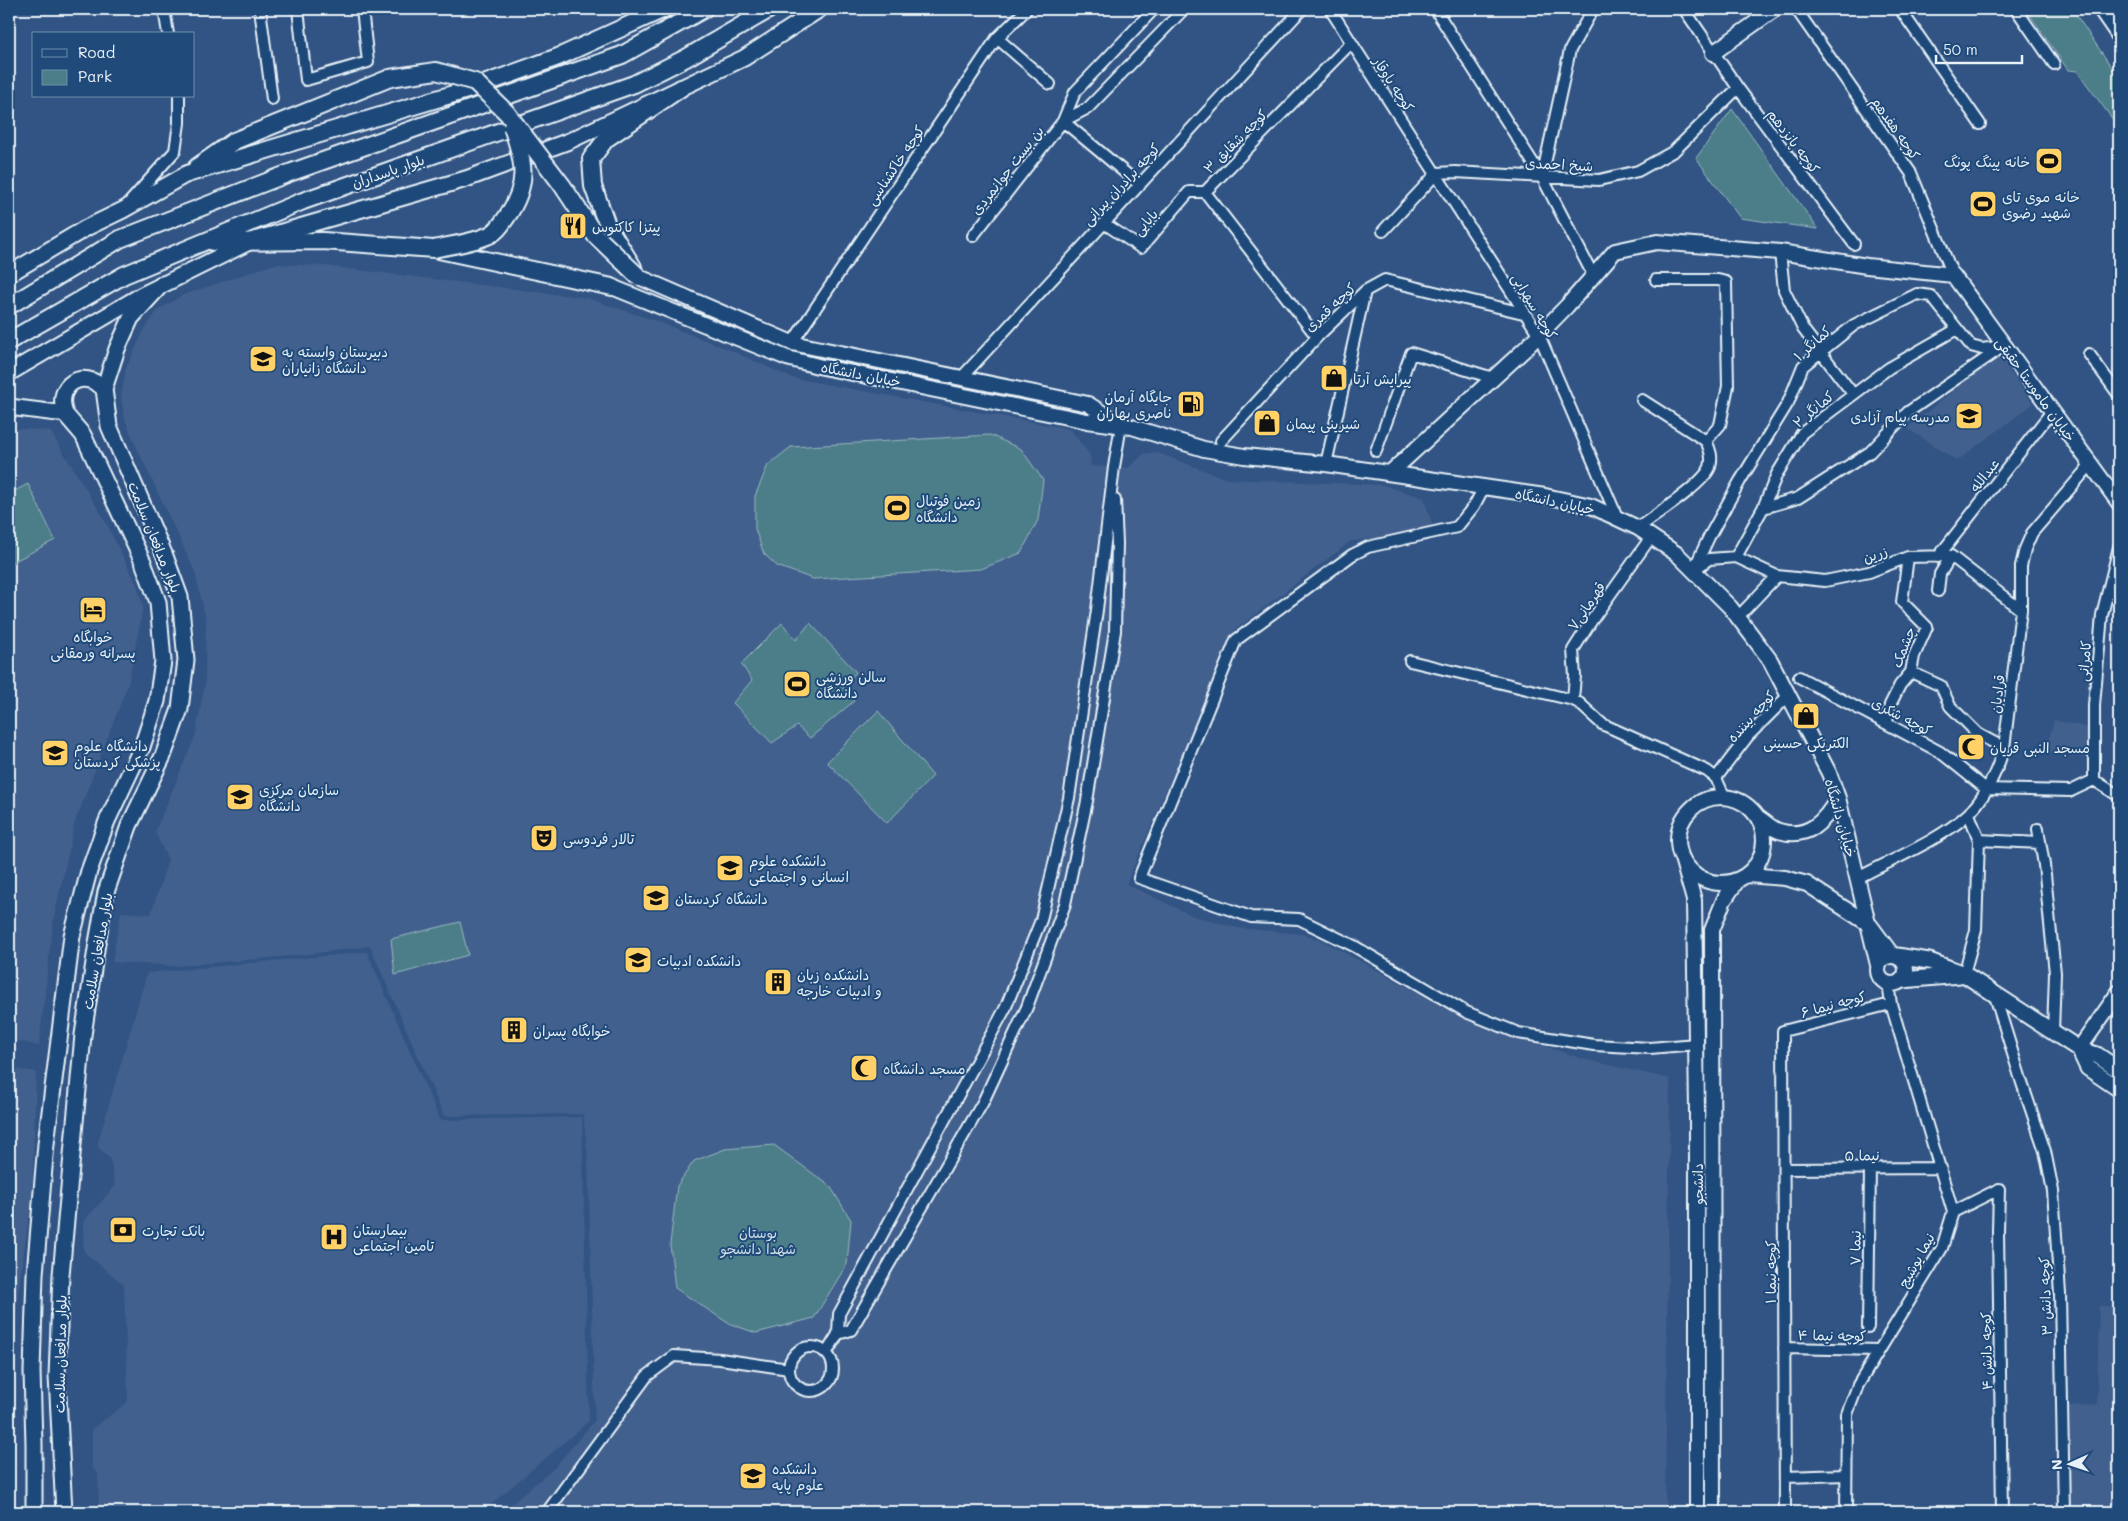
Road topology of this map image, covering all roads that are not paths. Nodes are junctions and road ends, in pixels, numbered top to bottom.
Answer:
1 (164, 9) edge
2 (260, 9) edge
3 (298, 9) edge
4 (362, 9) edge
5 (704, 9) edge
6 (770, 9) edge
7 (820, 9) edge
8 (1027, 9) edge
9 (1154, 9) edge
10 (1184, 9) edge
11 (1302, 9) edge
12 (1330, 9) edge
13 (1435, 9) edge
14 (1593, 9) edge
15 (1684, 9) edge
16 (1775, 9) edge
17 (1796, 9) edge
18 (1900, 9) edge
19 (2016, 9) edge
20 (2101, 9) edge
21 (657, 12) edge
22 (168, 32) edge
23 (662, 32) junction
24 (2119, 35) edge
25 (997, 38) junction
26 (1351, 43) junction
27 (1713, 53) junction
28 (2054, 64) dead end
29 (1050, 84) dead end
30 (681, 88) junction
31 (1738, 88) junction
32 (179, 98) edge
33 (272, 99) dead end
34 (508, 113) junction
35 (1063, 120) junction
36 (1980, 124) dead end
37 (1436, 173) junction
38 (187, 174) junction
39 (1542, 177) junction
40 (1140, 185) junction
41 (1205, 192) junction
42 (123, 210) junction
43 (1104, 222) junction
44 (1384, 231) dead end
45 (972, 236) dead end
46 (251, 241) junction
47 (203, 242) junction
48 (1854, 244) dead end
49 (434, 248) junction
50 (1780, 252) junction
51 (37, 258) junction
52 (9, 266) edge
53 (9, 274) edge
54 (1593, 275) junction
55 (1953, 275) junction
56 (640, 277) junction
57 (1656, 280) dead end
58 (162, 284) junction
59 (612, 287) joint
60 (1365, 291) junction
61 (9, 306) edge
62 (1524, 313) junction
63 (1957, 328) junction
64 (1539, 335) junction
65 (1317, 337) junction
66 (9, 341) edge
67 (792, 343) junction
68 (2004, 346) junction
69 (1821, 352) junction
70 (2089, 354) dead end
71 (9, 373) edge
72 (961, 378) junction
73 (1493, 378) junction
74 (104, 389) junction
75 (1853, 394) junction
76 (2119, 394) edge
77 (1642, 400) dead end
78 (9, 407) edge
79 (2052, 411) junction
80 (65, 414) junction
81 (1121, 425) junction
82 (1221, 441) dead end
83 (1706, 441) junction
84 (1376, 451) dead end
85 (1326, 464) junction
86 (2091, 464) junction
87 (1114, 467) junction
88 (1390, 473) junction
89 (1484, 487) junction
90 (2119, 504) edge
91 (1763, 508) junction
92 (1617, 517) junction
93 (1638, 528) junction
94 (1652, 537) junction
95 (2119, 548) edge
96 (1938, 556) junction
97 (1951, 556) junction
98 (1736, 557) junction
99 (1908, 557) junction
100 (1693, 571) junction
101 (1777, 576) junction
102 (1938, 591) dead end
103 (2020, 610) junction
104 (1738, 617) junction
105 (1410, 661) dead end
106 (1910, 672) junction
107 (1799, 677) dead end
108 (1788, 696) junction
109 (1573, 700) junction
110 (1887, 722) junction
111 (2004, 748) junction
112 (1716, 778) junction
113 (2094, 780) junction
114 (1986, 789) junction
115 (1724, 796) junction
116 (2119, 796) edge
117 (1069, 798) junction
118 (1838, 798) junction
119 (1086, 801) junction
120 (1969, 814) junction
121 (1759, 818) junction
122 (2038, 829) dead end
123 (1979, 840) junction
124 (2040, 843) junction
125 (1682, 858) junction
126 (1742, 878) junction
127 (1858, 878) junction
128 (1870, 926) junction
129 (1895, 956) junction
130 (1878, 965) junction
131 (1964, 974) junction
132 (1895, 982) junction
133 (2119, 992) edge
134 (1995, 996) junction
135 (1891, 1004) junction
136 (1783, 1031) joint
137 (2053, 1032) junction
138 (1696, 1044) junction
139 (2080, 1049) junction
140 (2119, 1070) edge
141 (2119, 1089) edge
142 (1940, 1168) junction
143 (1784, 1169) junction
144 (1870, 1169) junction
145 (1952, 1212) junction
146 (1868, 1327) dead end
147 (838, 1334) junction
148 (1784, 1348) junction
149 (1879, 1350) junction
150 (826, 1352) junction
151 (789, 1369) junction
152 (1846, 1475) junction
153 (1785, 1477) junction
154 (34, 1512) edge
155 (64, 1512) edge
156 (548, 1512) edge
157 (1697, 1512) edge
158 (1714, 1512) edge
159 (1785, 1512) edge
160 (1846, 1512) edge
161 (2002, 1512) edge
162 (2064, 1512) edge

1 - 22 street
2 - 33 street
3 - 4 street
5 - 23 main road
6 - 47 main road, بلوار پاسداران
7 - 30 main road
8 - 25 street, کوچه خاکشناسی
9 - 35 street, بن بست جوانمردی
10 - 35 street, بن بست جوانمردی
11 - 40 street, کوچه برادران پیرانی
12 - 26 street, کوچه باوقار
13 - 39 street
14 - 39 street
15 - 27 street, کوچه پانزدهم
16 - 27 street
17 - 55 street, کوچه هفدهم
18 - 36 street
19 - 28 street
20 - 24 main road
21 - 23 main road
21 - 38 main road
23 - 61 main road
25 - 29 street
25 - 67 street, کوچه خاکشناسی
26 - 37 street, کوچه باوقار
26 - 41 street, کوچه شقایق ۳
27 - 31 street, کوچه پانزدهم
30 - 46 main road
30 - 56 main road
31 - 39 street, شیخ احمدی
31 - 48 street, کوچه پانزدهم
32 - 42 street
34 - 38 main road, bridge
34 - 49 main road, bridge
34 - 56 main road, bridge
35 - 40 street
35 - 45 street, بن بست جوانمردی
37 - 39 street, شیخ احمدی
37 - 44 street
37 - 62 street, کوچه سهرابی
38 - 42 main road
39 - 54 street
40 - 43 street, کوچه برادران پیرانی
41 - 43 street, بابایی
41 - 65 street, کوچه شقایق ۳
42 - 51 main road
43 - 72 street, کوچه برادران پیرانی
46 - 47 main road
46 - 49 main road
46 - 58 main road
47 - 66 main road, بلوار پاسداران
49 - 59 main road
50 - 54 street
50 - 55 street
50 - 69 street
51 - 52 main road
51 - 53 main road
54 - 64 street
55 - 68 street, خیابان ماموستا حقیقی
56 - 67 street, خیابان دانشگاه
57 - 83 street
58 - 71 main road
58 - 74 main road, بلوار مدافعان سلامت
59 - 81 street, خیابان دانشگاه
60 - 62 street, کوچه قمری
60 - 65 street, کوچه قمری
60 - 85 street
62 - 64 street, کوچه سهرابی
63 - 68 street, کمانگر ۱
63 - 69 street, کمانگر ۱
63 - 75 street, کمانگر ۲
64 - 73 street
64 - 92 street, کوچه سهرابی
65 - 82 street, کوچه قمری
67 - 72 street, خیابان دانشگاه
68 - 79 street, خیابان ماموستا حقیقی
68 - 91 street
69 - 75 street
69 - 100 street, کمانگر ۱
70 - 76 street
72 - 81 street, خیابان دانشگاه
73 - 84 street
73 - 88 street
74 - 80 main road
74 - 155 main road, بلوار مدافعان سلامت
75 - 91 street, کمانگر ۲
77 - 83 street
78 - 80 main road
79 - 86 street, خیابان ماموستا حقیقی
79 - 96 street, عبدالله
80 - 154 main road, بلوار مدافعان سلامت
81 - 85 street, خیابان دانشگاه
81 - 87 street
83 - 93 street
85 - 88 street, خیابان دانشگاه
86 - 90 street, خیابان ماموستا حقیقی
86 - 103 street, قرادیان
87 - 117 street
87 - 119 street
88 - 89 street, خیابان دانشگاه
89 - 92 street, خیابان دانشگاه
89 - 138 street
91 - 98 street, کمانگر ۲
92 - 93 street, خیابان دانشگاه
93 - 94 street, خیابان دانشگاه
94 - 100 street, خیابان دانشگاه
94 - 109 street, قهرمانی۷
95 - 113 street, کامرانی
96 - 97 street, زرین
96 - 99 street, زرین
97 - 102 street
97 - 103 street
98 - 100 street
98 - 101 street, زرین
99 - 101 street, زرین
99 - 106 street, چشمک
100 - 104 street, خیابان دانشگاه
101 - 104 street
103 - 111 street, قرادیان
104 - 108 street, خیابان دانشگاه
105 - 109 street
106 - 110 street, چشمک
106 - 111 street
107 - 110 street, کوچه شکری
108 - 112 street, کوچه بیننده
108 - 118 street, خیابان دانشگاه
109 - 112 street
110 - 114 street, کوچه شکری
111 - 114 street, قرادیان
112 - 115 street
113 - 114 street
113 - 116 street
114 - 120 street, قرادیان
115 - 121 street
115 - 125 street
117 - 119 street
117 - 147 street
118 - 121 street
118 - 127 street, خیابان دانشگاه
119 - 147 street
120 - 123 street
120 - 127 street, قرادیان
121 - 126 street
122 - 124 street
123 - 124 street
123 - 131 street
124 - 137 street
125 - 126 street
125 - 138 street, دانشجو
126 - 128 street
126 - 158 street, دانشجو
127 - 128 street, خیابان دانشگاه
128 - 129 street, خیابان دانشگاه
128 - 130 street, خیابان دانشگاه
129 - 130 street
129 - 131 main road
129 - 132 street
130 - 132 street
131 - 132 main road
131 - 134 main road
132 - 135 street
133 - 139 street
134 - 137 main road
134 - 162 street, کوچه دانش ۳
135 - 136 street, کوچه نیما ۶
135 - 142 street
136 - 143 street, کوچه نیما ۱
137 - 139 main road
138 - 157 street, دانشجو
139 - 140 main road
139 - 141 main road
142 - 144 street, نیما ۵
142 - 145 street
143 - 144 street, نیما ۵
143 - 148 street, کوچه نیما ۱
144 - 146 street, نیما ۷
145 - 149 street, نیما یوشیج
145 - 161 street, کوچه دانش ۴
147 - 150 street
148 - 149 street, کوچه نیما ۴
148 - 153 street, کوچه نیما ۱
149 - 152 street, نیما یوشیج
150 - 151 street
150 - 151 street
151 - 156 street
152 - 153 street
152 - 160 street, نیما یوشیج
153 - 159 street, کوچه نیما ۱

